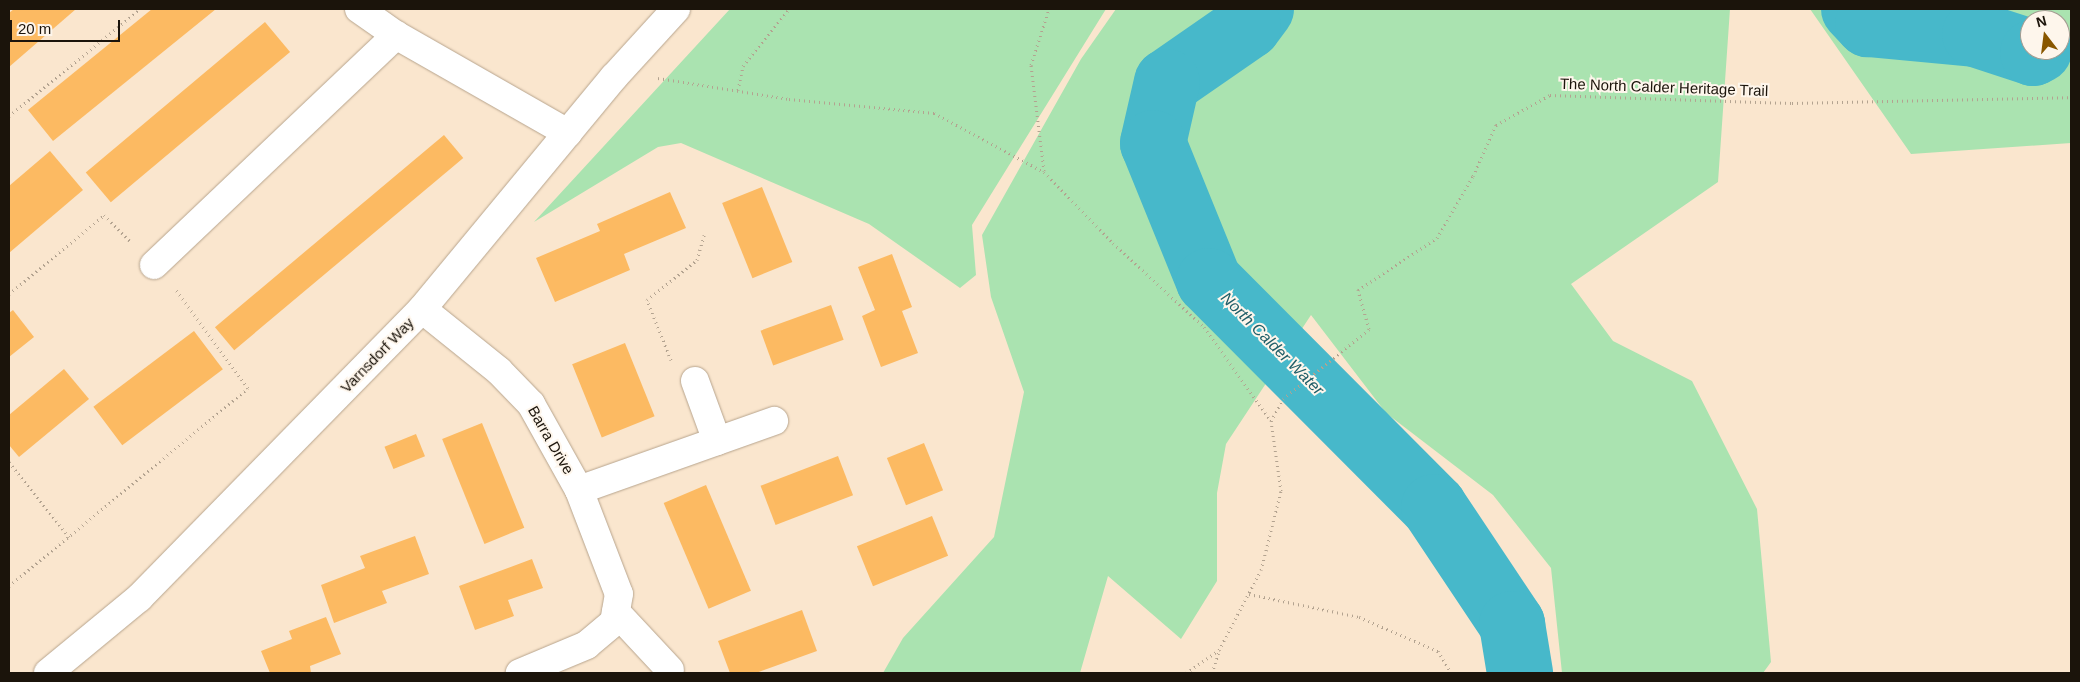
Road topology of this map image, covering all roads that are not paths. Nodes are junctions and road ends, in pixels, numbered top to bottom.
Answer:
1 (359, 9) edge
2 (676, 9) edge
3 (396, 35) junction
4 (568, 134) junction
5 (154, 264) dead end
6 (422, 308) junction
7 (696, 381) road end
8 (774, 421) dead end
9 (717, 441) junction
10 (579, 490) junction
11 (616, 612) junction
12 (670, 670) dead end
13 (48, 673) edge
14 (520, 673) edge

1 - 3 street
2 - 4 street, Varnsdorf Way
3 - 4 street
3 - 5 street
4 - 6 street, Varnsdorf Way
6 - 10 street, Barra Drive
6 - 13 street, Varnsdorf Way
7 - 9 street
8 - 9 street
9 - 10 street
10 - 11 street, Barra Drive
11 - 12 street
11 - 14 street

